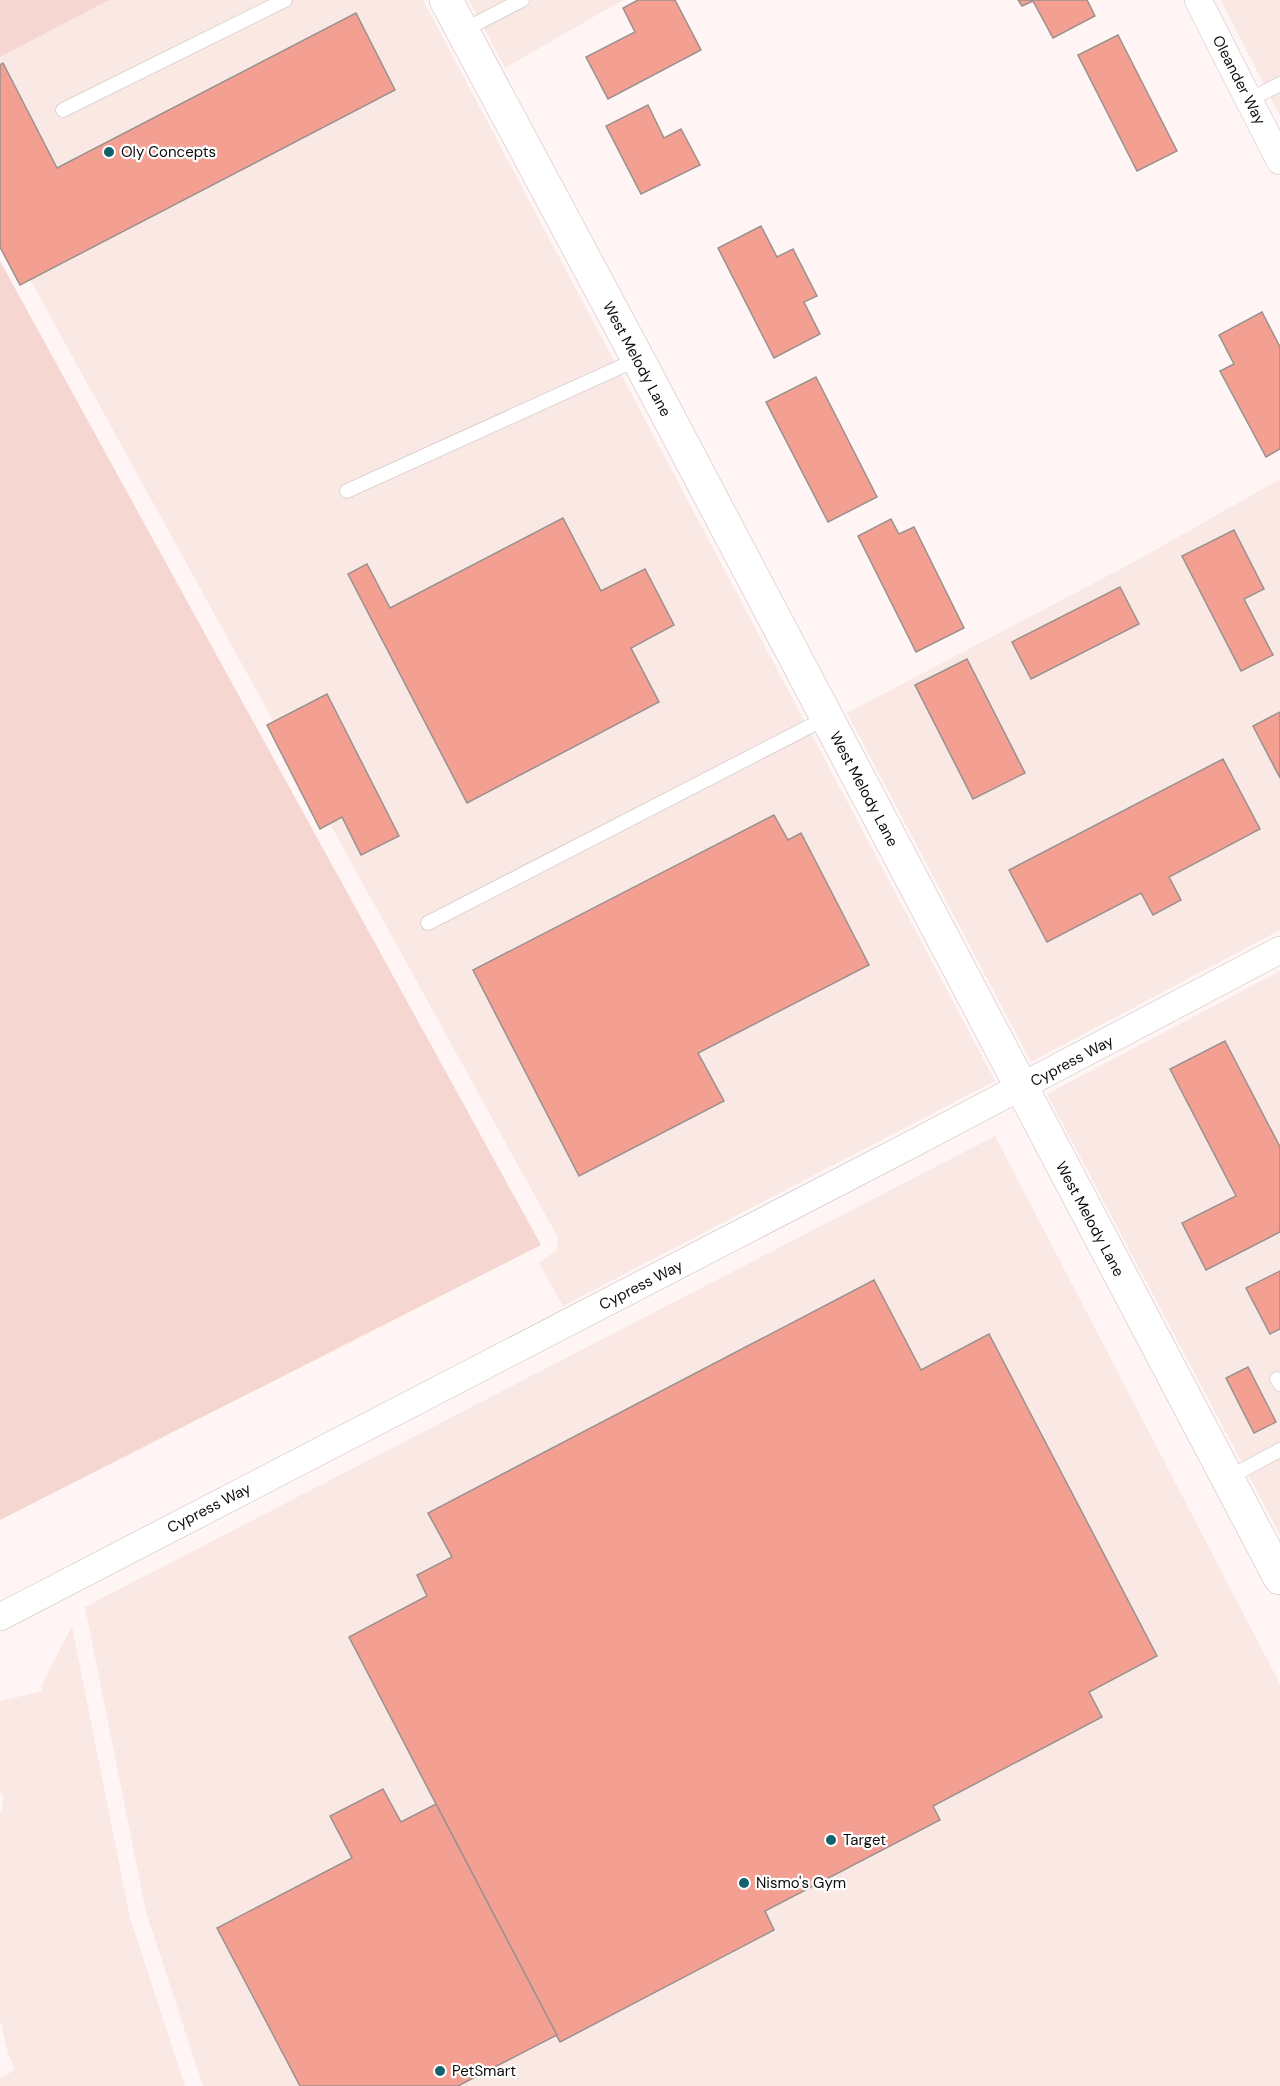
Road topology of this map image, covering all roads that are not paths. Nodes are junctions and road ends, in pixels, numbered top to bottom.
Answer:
1 (285, 0) edge
2 (446, 0) edge
3 (522, 0) edge
4 (1197, 0) edge
5 (462, 31) junction
6 (1280, 84) edge
7 (1249, 100) junction
8 (63, 110) dead end
9 (1280, 161) edge
10 (638, 359) junction
11 (347, 491) dead end
12 (826, 718) junction
13 (428, 923) dead end
14 (1280, 950) edge
15 (1021, 1087) junction
16 (1280, 1450) edge
17 (1227, 1478) junction
18 (1280, 1578) edge
19 (0, 1617) edge

1 - 8 lane
2 - 5 street, West Melody Lane
3 - 5 lane
4 - 7 street, Oleander Way
5 - 10 street, West Melody Lane
6 - 7 lane
7 - 9 street, Oleander Way
10 - 11 lane
10 - 12 street, West Melody Lane
12 - 13 lane
12 - 15 street, West Melody Lane
14 - 15 street, Cypress Way
15 - 17 street, West Melody Lane
15 - 19 street, Cypress Way
16 - 17 lane
17 - 18 street, West Melody Lane

